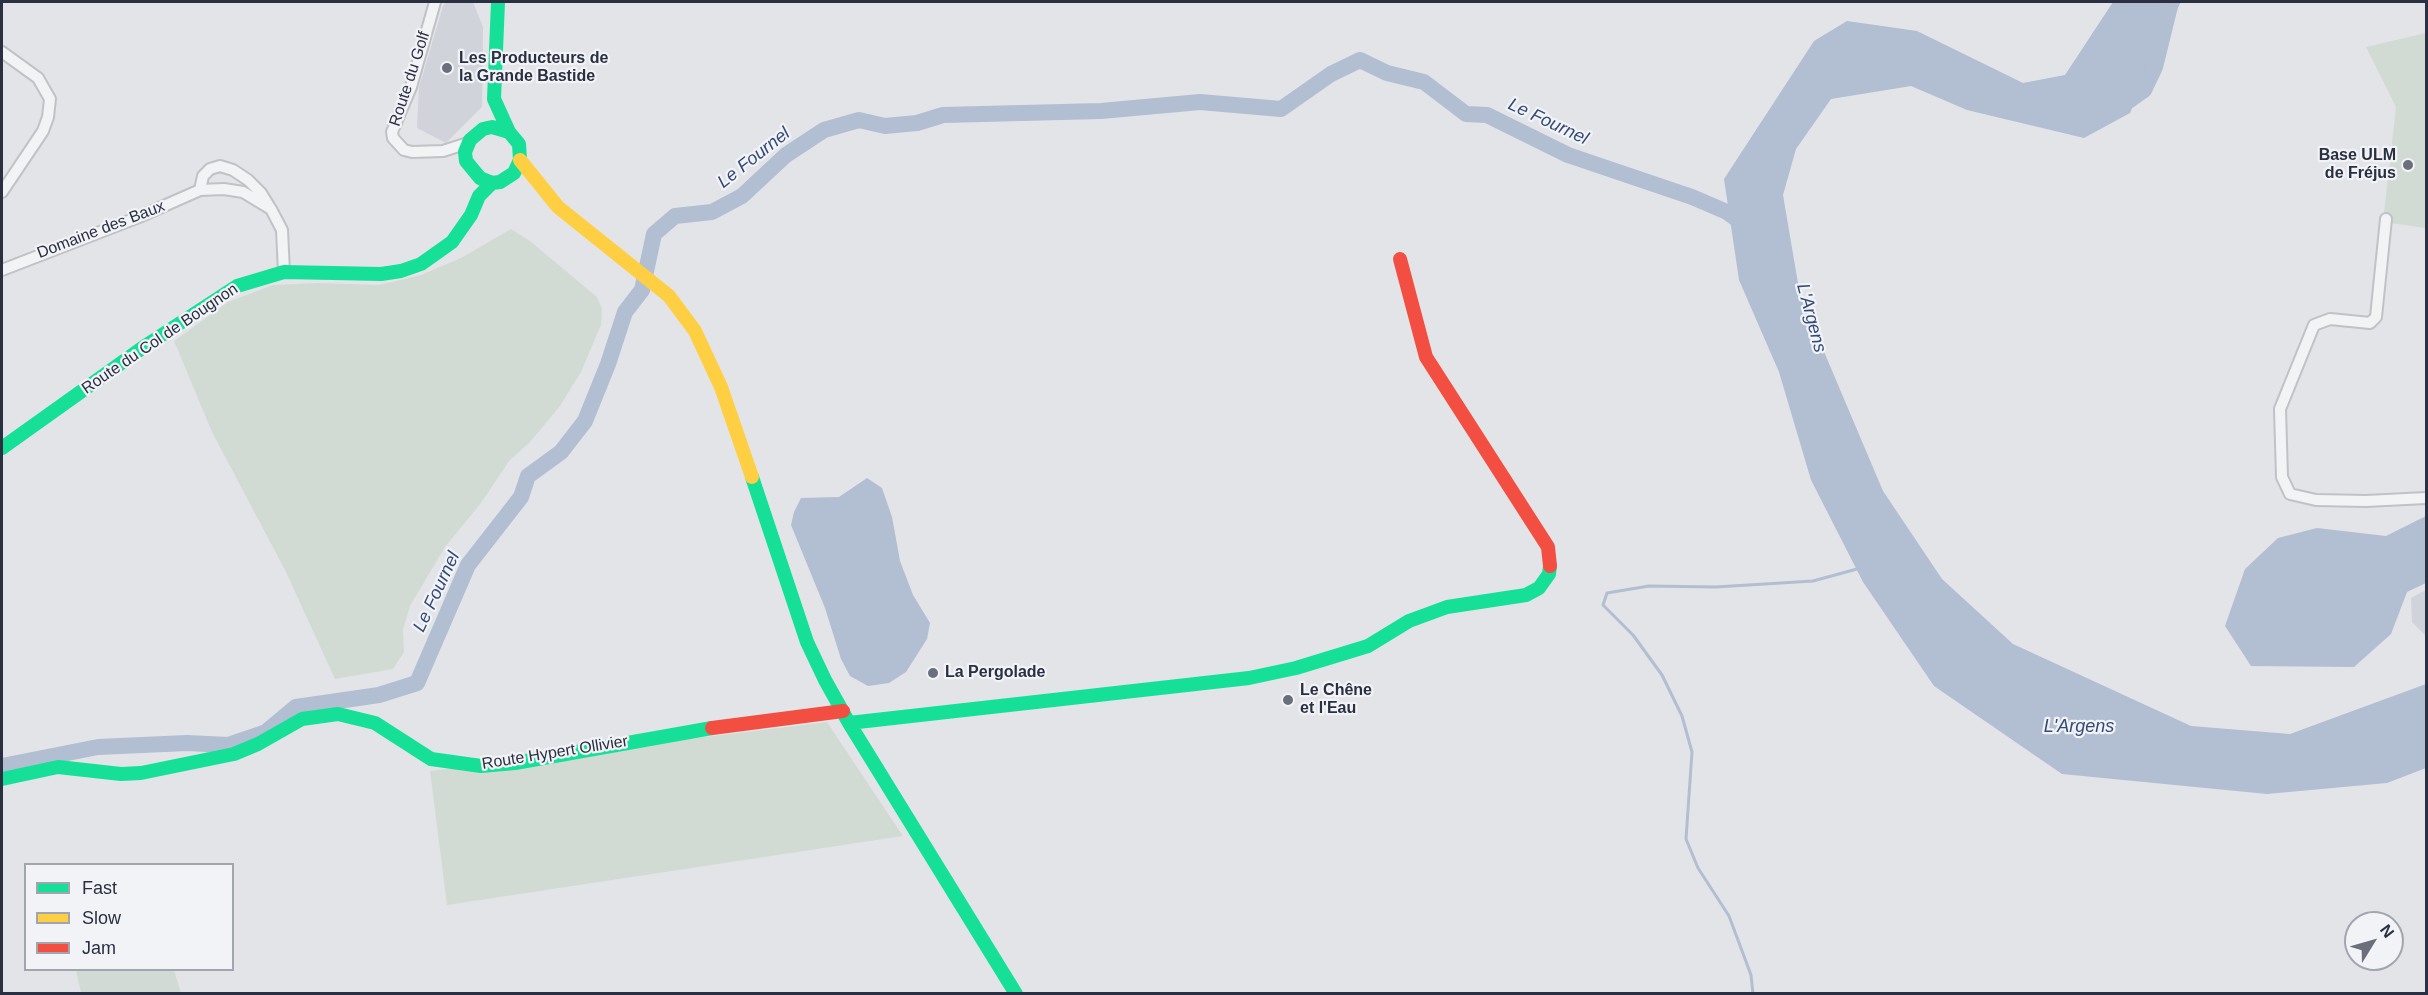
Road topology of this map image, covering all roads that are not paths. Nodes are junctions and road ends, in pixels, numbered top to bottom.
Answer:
1 (435, 2) edge
2 (498, 2) edge
3 (2, 52) edge
4 (494, 99) junction
5 (483, 129) junction
6 (509, 132) junction
7 (468, 143) junction
8 (443, 151) junction
9 (520, 160) junction
10 (466, 161) junction
11 (475, 175) junction
12 (509, 178) junction
13 (492, 183) junction
14 (540, 185) junction
15 (200, 190) junction
16 (2, 192) edge
17 (479, 196) junction
18 (271, 209) junction
19 (2386, 219) dead end
20 (1400, 259) dead end
21 (2, 270) edge
22 (284, 272) junction
23 (2, 448) edge
24 (2427, 498) edge
25 (846, 717) junction
26 (2, 779) edge
27 (1016, 993) edge

1 - 8 street, Route du Golf
2 - 4 main road
3 - 16 street
4 - 5 main road
4 - 6 main road
5 - 6 main road
5 - 7 main road
6 - 9 main road
7 - 8 street, Route du Golf
7 - 10 main road
8 - 10 street, Route du Golf
9 - 12 main road
9 - 14 main road
10 - 11 main road
11 - 13 main road
11 - 17 main road
12 - 13 main road
12 - 14 main road
13 - 17 main road, Route du Col de Bougnon
14 - 25 main road
15 - 18 street, Domaine des Baux
15 - 18 street
15 - 21 street, Domaine des Baux
17 - 22 main road, Route du Col de Bougnon
18 - 22 street
19 - 24 street
20 - 25 main road, Route Hypert Ollivier
22 - 23 main road, Route du Col de Bougnon
25 - 26 main road, Route Hypert Ollivier
25 - 27 main road

